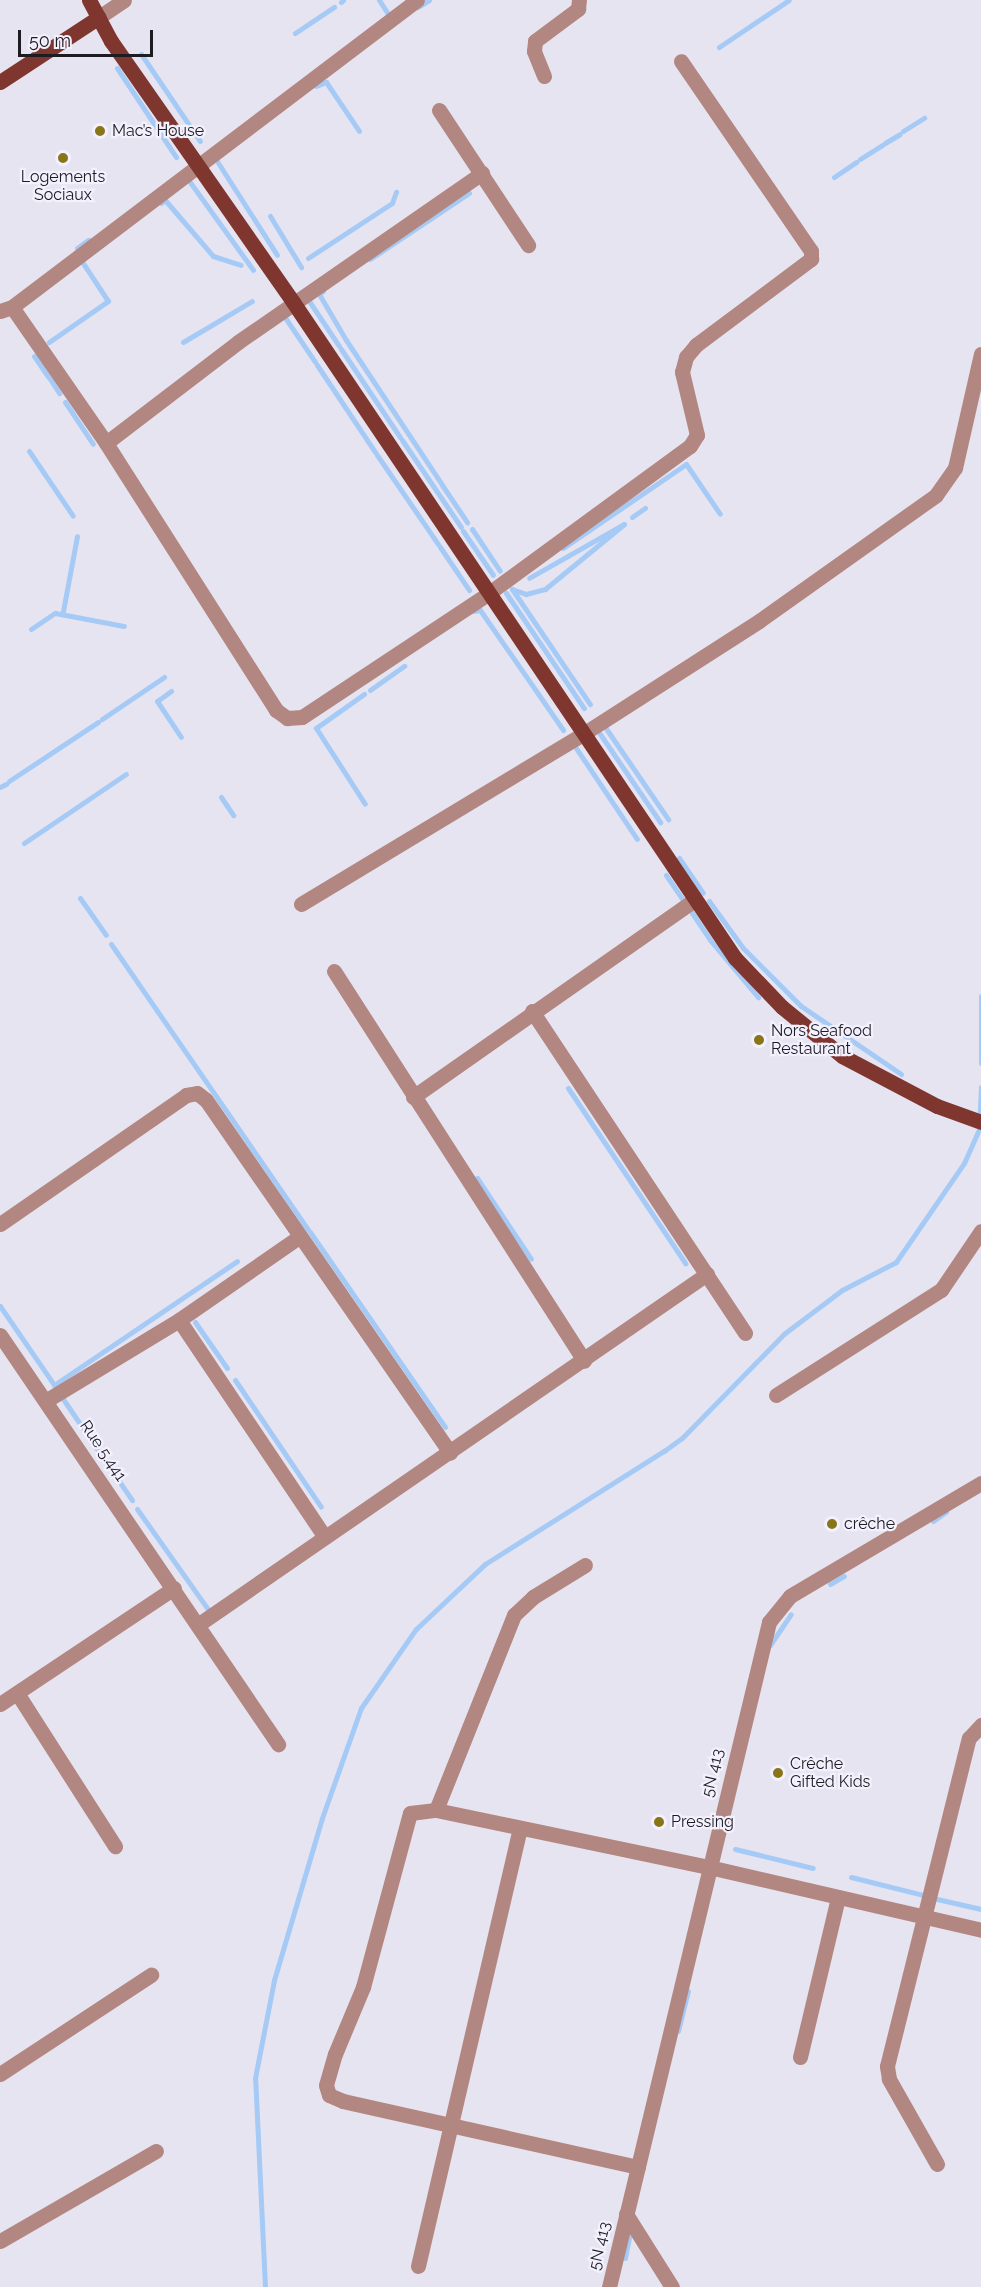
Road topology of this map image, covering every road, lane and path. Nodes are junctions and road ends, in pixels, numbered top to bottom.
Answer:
1 (89, 0) edge
2 (124, 0) edge
3 (417, 0) edge
4 (579, 0) edge
5 (99, 17) junction
6 (681, 62) dead end
7 (544, 76) dead end
8 (0, 82) edge
9 (439, 110) dead end
10 (198, 165) junction
11 (482, 173) junction
12 (528, 245) dead end
13 (293, 302) junction
14 (6, 309) edge
15 (981, 354) edge
16 (106, 443) junction
17 (489, 593) junction
18 (583, 734) junction
19 (694, 900) junction
20 (301, 904) dead end
21 (334, 971) dead end
22 (532, 1011) junction
23 (413, 1097) junction
24 (981, 1122) edge
25 (0, 1224) edge
26 (981, 1231) edge
27 (299, 1237) junction
28 (707, 1274) junction
29 (179, 1320) junction
30 (745, 1333) dead end
31 (0, 1335) edge
32 (584, 1361) junction
33 (776, 1395) dead end
34 (47, 1400) junction
35 (450, 1453) junction
36 (981, 1483) edge
37 (324, 1536) junction
38 (585, 1565) dead end
39 (174, 1588) junction
40 (199, 1624) junction
41 (17, 1693) junction
42 (0, 1704) edge
43 (981, 1725) edge
44 (278, 1744) dead end
45 (436, 1810) junction
46 (520, 1829) junction
47 (115, 1846) dead end
48 (709, 1867) junction
49 (838, 1897) junction
50 (925, 1917) junction
51 (981, 1930) edge
52 (151, 1976) dead end
53 (800, 2057) dead end
54 (0, 2074) edge
55 (451, 2125) junction
56 (156, 2151) dead end
57 (937, 2164) dead end
58 (638, 2167) junction
59 (626, 2214) junction
60 (0, 2241) edge
61 (418, 2266) dead end
62 (609, 2287) edge
63 (672, 2287) edge

1 - 5 main road
2 - 5 street
3 - 10 street
4 - 7 street
5 - 8 main road
5 - 10 main road
6 - 17 street
9 - 11 street
10 - 13 main road
10 - 14 street
11 - 12 street
11 - 13 street
13 - 16 street
13 - 17 main road
14 - 16 street
15 - 18 street
16 - 17 street
17 - 18 main road
18 - 19 main road
18 - 20 street
19 - 22 street
19 - 24 main road
21 - 23 street
22 - 23 street
22 - 28 street
23 - 32 street
25 - 27 street
26 - 33 street
27 - 29 street
27 - 35 street
28 - 30 street
28 - 32 street
29 - 34 street
29 - 37 street
31 - 34 street, Rue 5.441
32 - 35 street
34 - 39 street, Rue 5.441
35 - 37 street
36 - 48 street, 5N 413
37 - 40 street
38 - 45 street
39 - 40 street, Rue 5.441
39 - 41 street
40 - 44 street, Rue 5.441
41 - 42 street
41 - 47 street
43 - 50 street
45 - 46 street
45 - 55 street
46 - 48 street
46 - 55 street
48 - 49 street
48 - 58 street, 5N 413
49 - 50 street
49 - 53 street
50 - 51 street
50 - 57 street
52 - 54 street
55 - 58 street
55 - 61 street
56 - 60 street
58 - 59 street, 5N 413
59 - 62 street, 5N 413
59 - 63 street

